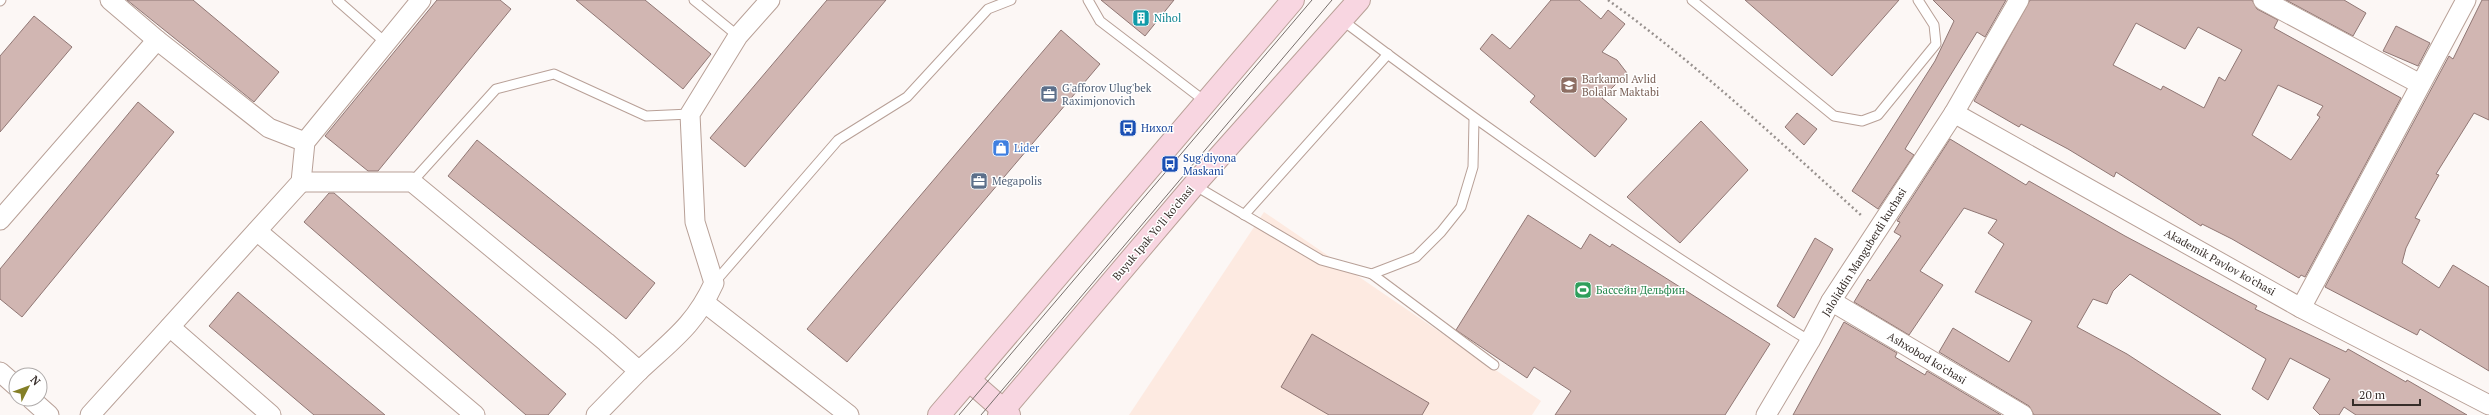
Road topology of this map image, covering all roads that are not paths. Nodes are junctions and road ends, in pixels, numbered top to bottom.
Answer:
1 (110, 0) edge
2 (337, 0) edge
3 (421, 0) edge
4 (694, 0) edge
5 (770, 0) edge
6 (1012, 0) edge
7 (1088, 0) edge
8 (1293, 0) edge
9 (1359, 0) edge
10 (1692, 0) edge
11 (1918, 0) edge
12 (2019, 0) edge
13 (2263, 0) edge
14 (2466, 0) edge
15 (1342, 20) junction
16 (738, 36) junction
17 (157, 40) junction
18 (386, 44) junction
19 (1388, 54) junction
20 (2420, 84) junction
21 (1206, 102) junction
22 (1954, 113) junction
23 (690, 114) junction
24 (1474, 119) junction
25 (305, 142) junction
26 (301, 182) junction
27 (412, 182) junction
28 (1194, 186) junction
29 (1244, 215) junction
30 (0, 220) edge
31 (257, 231) junction
32 (1372, 274) junction
33 (714, 283) junction
34 (1831, 301) junction
35 (704, 303) junction
36 (2301, 308) junction
37 (170, 327) junction
38 (1810, 341) junction
39 (1494, 365) dead end
40 (639, 371) junction
41 (0, 372) edge
42 (8, 379) edge
43 (969, 380) junction
44 (2489, 405) edge
45 (40, 407) edge
46 (1004, 413) edge
47 (49, 415) edge
48 (90, 415) edge
49 (271, 415) edge
50 (476, 415) edge
51 (596, 415) edge
52 (849, 415) edge
53 (939, 415) edge
54 (1766, 415) edge
55 (2023, 415) edge

1 - 17 street
2 - 18 lane
3 - 18 street
4 - 16 lane
5 - 16 street
6 - 33 lane
7 - 21 lane
8 - 21 main road
9 - 15 main road, Buyuk Ipak Yo'li ko'chasi
10 - 11 lane
12 - 22 street, Jaloliddin Manguberdi kuchasi
13 - 20 street
14 - 20 street
15 - 19 lane
15 - 28 main road, Buyuk Ipak Yo'li ko'chasi
16 - 23 street
17 - 25 street
17 - 30 street
18 - 25 street
19 - 24 lane
19 - 29 lane
20 - 36 street
21 - 43 main road
22 - 34 street, Jaloliddin Manguberdi kuchasi
22 - 36 street, Akademik Pavlov ko'chasi
23 - 27 lane
23 - 33 street
24 - 32 lane
24 - 38 lane
25 - 26 street
26 - 27 street
26 - 31 street
27 - 40 street
28 - 29 lane
28 - 46 main road, Buyuk Ipak Yo'li ko'chasi
29 - 32 lane
31 - 37 street
31 - 50 street
32 - 39 lane
33 - 35 street
34 - 38 street, Jaloliddin Manguberdi kuchasi
34 - 55 street, Ashxobod ko'chasi
35 - 40 street
35 - 52 street
36 - 44 street, Akademik Pavlov ko'chasi
37 - 48 street
37 - 49 street
38 - 54 street, Jaloliddin Manguberdi kuchasi
40 - 51 street
41 - 42 street
43 - 46 main road
43 - 53 main road
45 - 47 street

